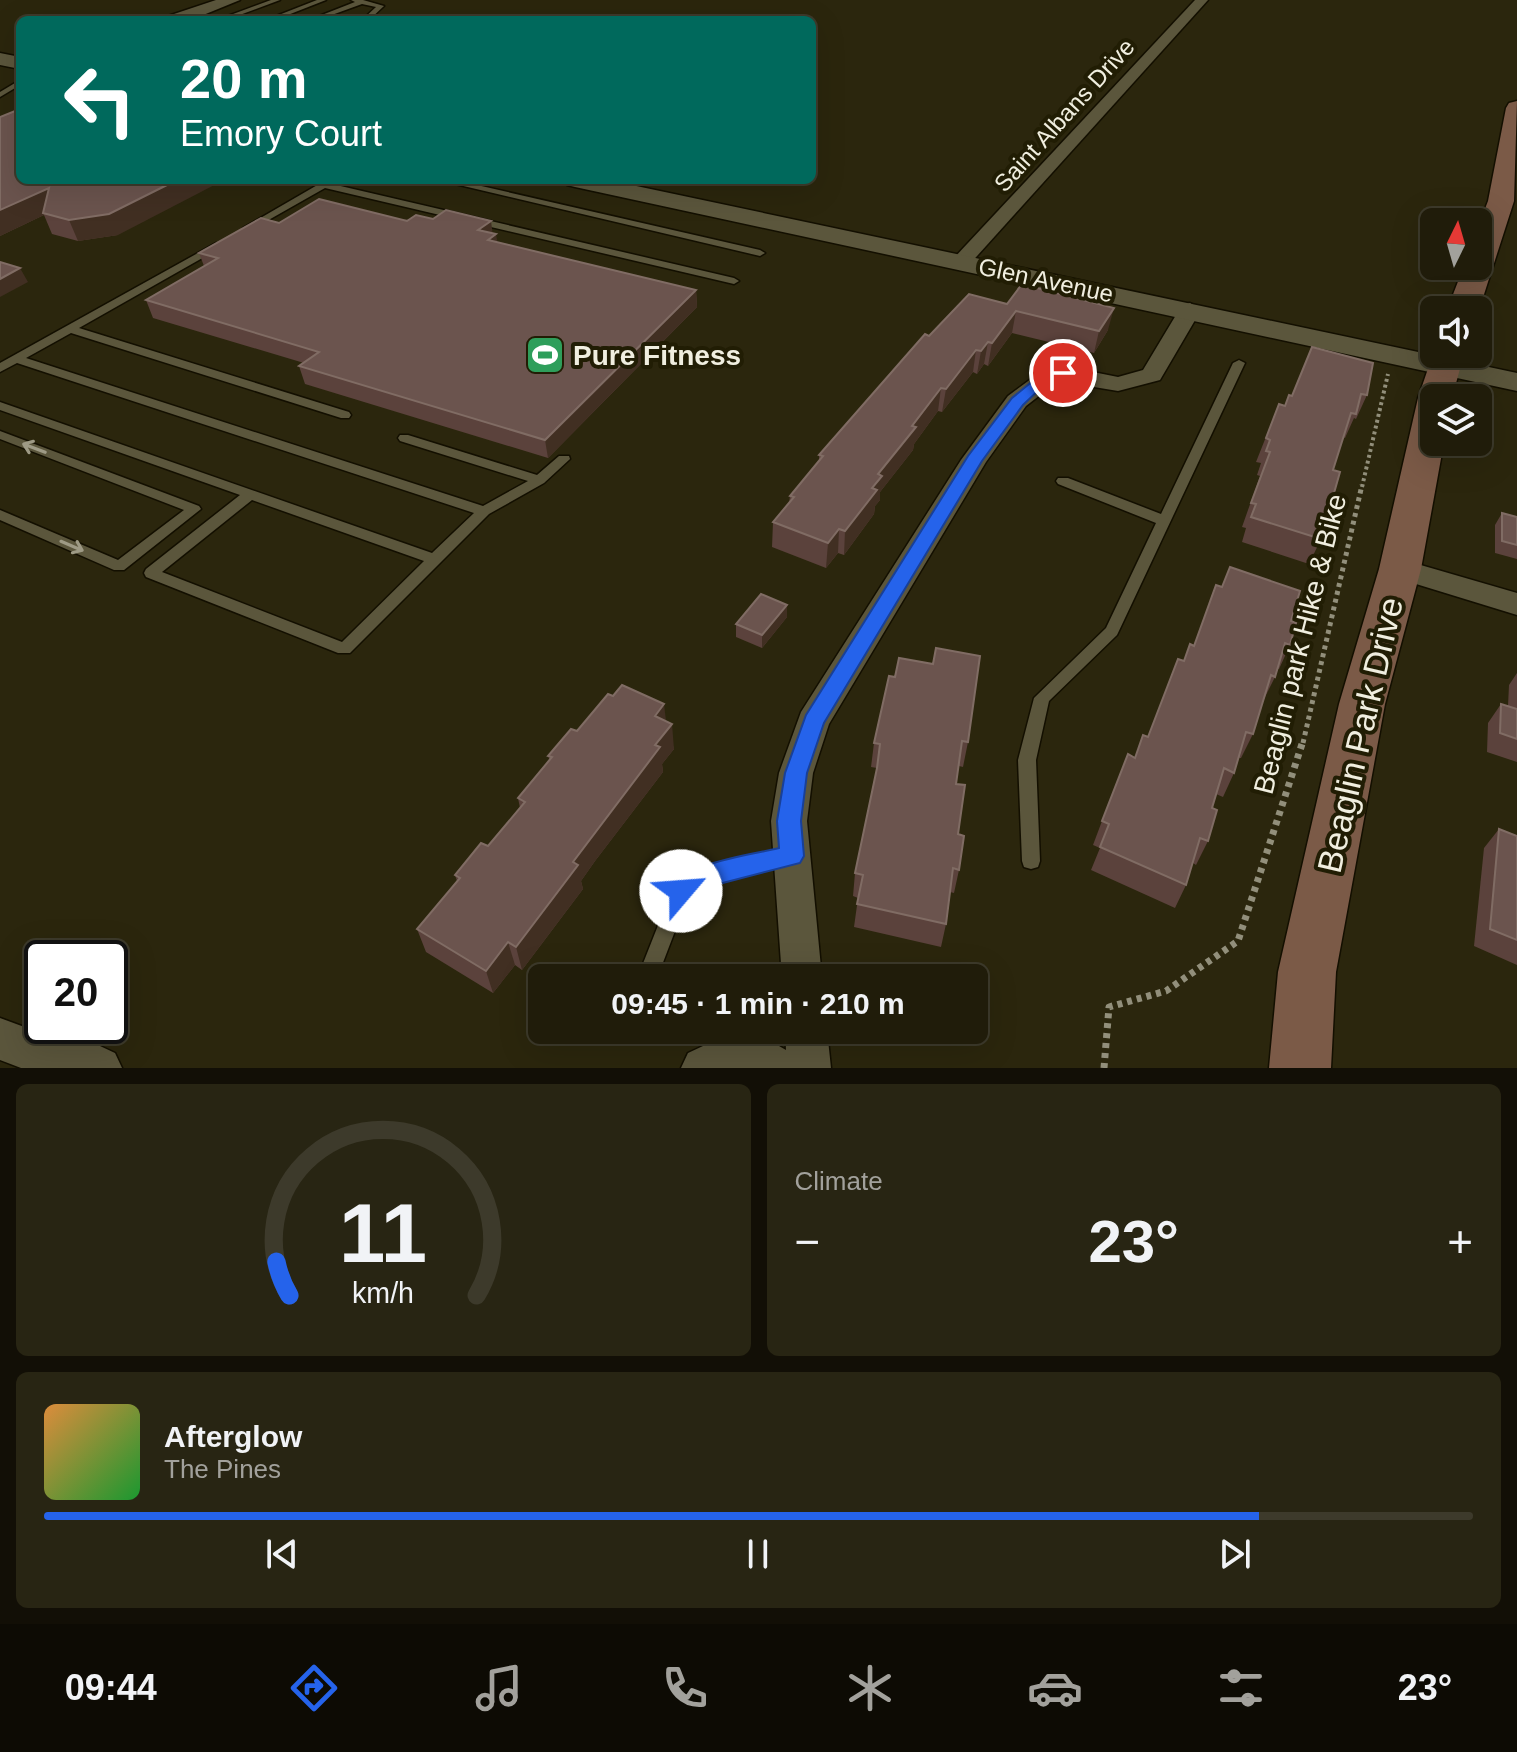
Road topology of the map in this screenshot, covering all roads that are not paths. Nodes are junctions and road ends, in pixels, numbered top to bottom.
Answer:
1 (277, 0) edge
2 (323, 0) edge
3 (1202, 0) edge
4 (357, 1) edge
5 (232, 8) edge
6 (186, 16) edge
7 (280, 16) edge
8 (321, 16) edge
9 (372, 16) edge
10 (1517, 108) edge
11 (324, 184) edge
12 (336, 184) edge
13 (460, 184) edge
14 (594, 184) edge
15 (760, 253) dead end
16 (961, 262) junction
17 (734, 281) dead end
18 (1468, 296) edge
19 (1190, 310) junction
20 (70, 329) junction
21 (16, 359) junction
22 (1239, 363) dead end
23 (0, 368) edge
24 (1441, 375) edge
25 (1517, 382) edge
26 (0, 406) edge
27 (345, 415) dead end
28 (0, 435) edge
29 (404, 438) dead end
30 (564, 459) dead end
31 (539, 480) junction
32 (1063, 481) dead end
33 (250, 494) junction
34 (484, 511) junction
35 (0, 515) edge
36 (1165, 521) junction
37 (434, 559) junction
38 (1400, 569) junction
39 (1517, 604) edge
40 (792, 856) junction
41 (1031, 861) dead end
42 (653, 964) edge
43 (801, 964) edge
44 (0, 1039) edge
45 (807, 1044) edge
46 (77, 1066) edge
47 (703, 1068) edge
48 (779, 1068) edge
49 (809, 1068) edge
50 (1300, 1068) edge

1 - 5 lane
2 - 7 lane
3 - 16 street, Saint Albans Drive
4 - 8 lane
4 - 9 lane
5 - 6 street
10 - 18 main road
11 - 20 lane
12 - 17 lane
13 - 15 lane
14 - 16 street, Glen Avenue
16 - 19 street, Glen Avenue
19 - 24 street, Glen Avenue
19 - 40 street
20 - 21 lane
20 - 27 lane
21 - 23 lane
21 - 34 lane
22 - 36 lane
24 - 25 street, Glen Avenue
24 - 38 main road, Beaglin Park Drive
26 - 33 lane
35 -> 28 lane
29 - 31 lane
30 - 31 lane
31 - 34 lane
32 - 36 lane
33 - 37 lane
33 - 37 lane
34 - 37 lane
36 - 41 lane
38 - 39 street
38 - 50 main road, Beaglin Park Drive
40 - 42 lane
40 - 43 street
44 - 46 street
45 - 49 street
47 - 48 street

